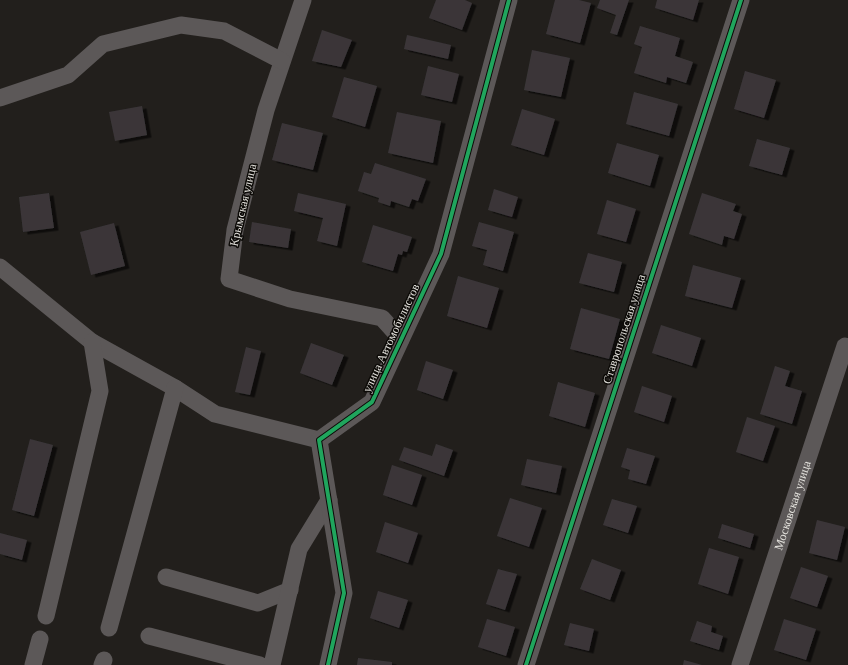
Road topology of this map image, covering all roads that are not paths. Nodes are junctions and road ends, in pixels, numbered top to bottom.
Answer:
1 (303, 0) edge
2 (509, 0) edge
3 (741, 0) edge
4 (282, 61) junction
5 (0, 98) edge
6 (0, 266) edge
7 (401, 339) junction
8 (92, 342) junction
9 (845, 346) dead end
10 (175, 388) junction
11 (320, 440) junction
12 (329, 500) junction
13 (166, 577) dead end
14 (290, 590) junction
15 (46, 616) dead end
16 (109, 628) dead end
17 (149, 636) dead end
18 (40, 639) dead end
19 (33, 665) edge
20 (260, 665) edge
21 (272, 665) edge
22 (328, 665) edge
23 (526, 665) edge
24 (740, 665) edge

1 - 4 street, Крымская улица
2 - 7 street, улица Автомобилистов
3 - 23 street, Ставропольская улица
4 - 5 street
4 - 7 street, Крымская улица
6 - 8 street
7 - 11 street, улица Автомобилистов
8 - 10 street
8 - 15 street
9 - 24 street, Московская улица
10 - 11 street
10 - 16 street
11 - 12 street
12 - 14 street
12 - 22 street
13 - 14 street
14 - 21 street
17 - 20 street
18 - 19 street

